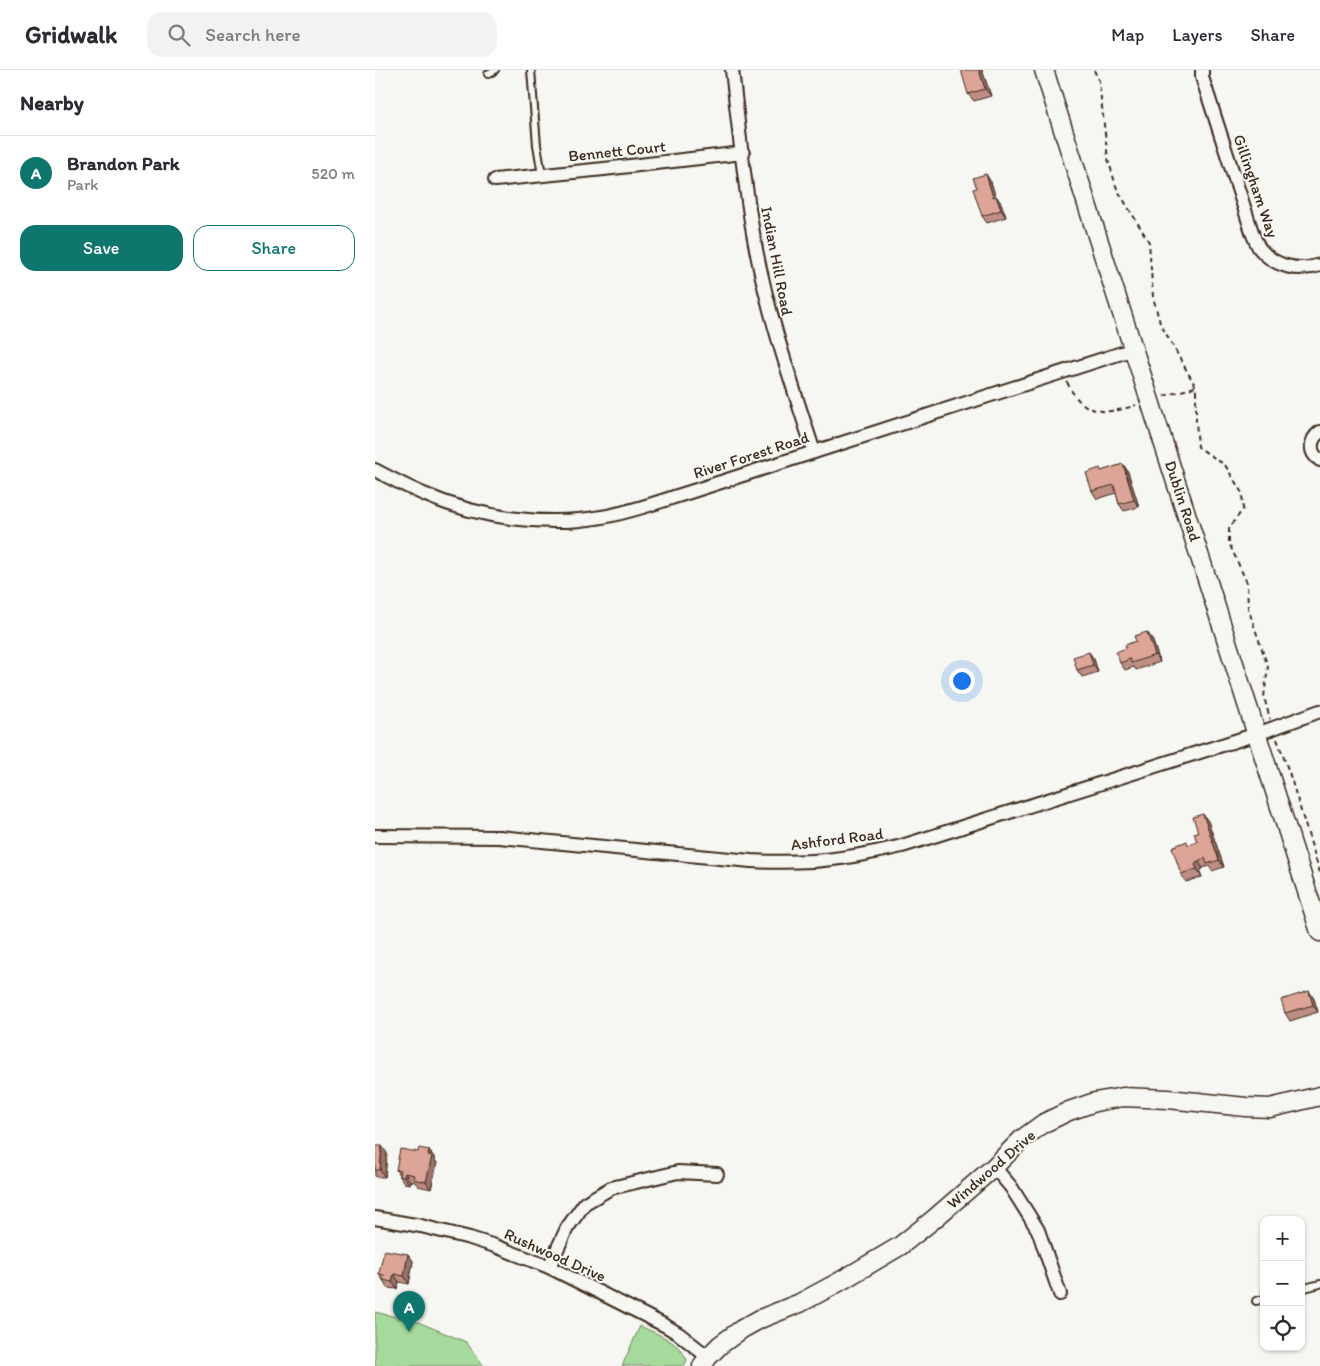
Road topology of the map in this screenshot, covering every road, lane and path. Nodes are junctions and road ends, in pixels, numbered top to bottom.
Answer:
1 (495, 70) edge
2 (531, 70) edge
3 (732, 70) edge
4 (1044, 70) edge
5 (1094, 70) edge
6 (1202, 70) edge
7 (488, 74) dead end
8 (743, 153) junction
9 (543, 176) junction
10 (495, 180) dead end
11 (1320, 265) edge
12 (1134, 349) junction
13 (1063, 373) junction
14 (1196, 387) junction
15 (1164, 396) dead end
16 (1136, 405) dead end
17 (1320, 432) edge
18 (814, 452) junction
19 (1320, 460) edge
20 (375, 470) edge
21 (1320, 711) edge
22 (1265, 731) junction
23 (375, 836) edge
24 (1320, 873) edge
25 (1320, 932) edge
26 (1320, 1096) edge
27 (994, 1167) junction
28 (717, 1174) dead end
29 (375, 1218) edge
30 (549, 1267) junction
31 (1320, 1284) edge
32 (1305, 1288) edge
33 (1061, 1294) dead end
34 (1260, 1300) edge
35 (1256, 1301) dead end
36 (705, 1361) edge

1 - 7 lane
2 - 9 lane
3 - 8 street, Indian Hill Road
4 - 12 main road, Dublin Road
5 - 14 path
6 - 11 street, Gillingham Way
8 - 9 street, Bennett Court
8 - 18 street, Indian Hill Road
9 - 10 street, Bennett Court
12 - 13 street, River Forest Road
12 - 22 main road, Dublin Road
13 - 16 path
13 - 18 street, River Forest Road
14 - 15 path
14 - 22 path
17 - 19 street
18 - 20 street, River Forest Road
21 - 22 street, Ashford Road
22 - 23 street, Ashford Road
22 - 24 path
22 - 25 main road, Dublin Road
26 - 27 main road, Windwood Drive
27 - 33 street
27 - 36 main road, Windwood Drive
28 - 30 street
29 - 30 street, Rushwood Drive
30 - 36 street, Rushwood Drive
31 - 32 lane
34 - 35 lane

